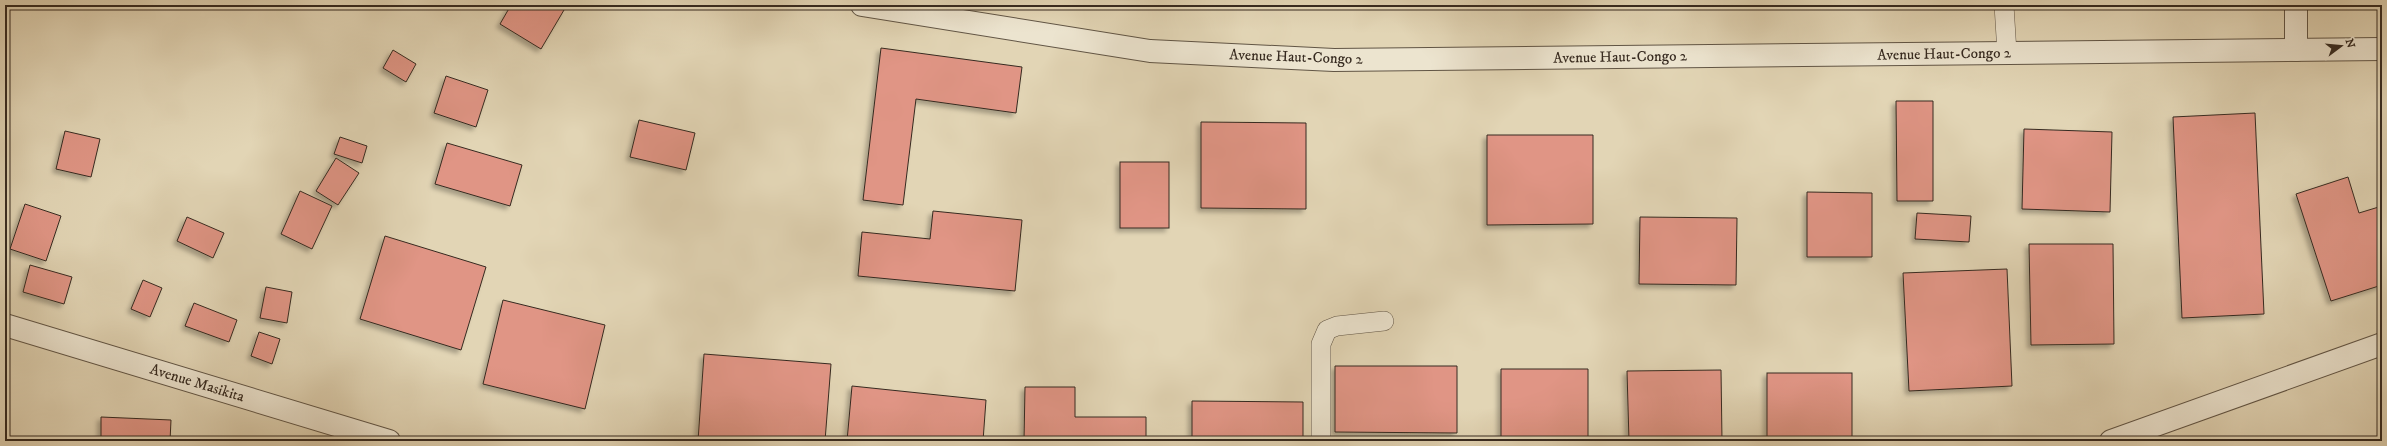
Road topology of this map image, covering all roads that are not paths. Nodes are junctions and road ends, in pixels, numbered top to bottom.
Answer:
1 (862, 5) edge
2 (2004, 5) edge
3 (2296, 5) edge
4 (2382, 49) edge
5 (2296, 50) junction
6 (2007, 53) junction
7 (1384, 321) dead end
8 (5, 325) edge
9 (2382, 344) edge
10 (389, 441) edge
11 (1320, 441) edge
12 (2111, 441) edge

1 - 6 street, Avenue Haut-Congo 2
2 - 6 lane
3 - 5 street
4 - 5 street, Avenue Haut-Congo 2
5 - 6 street, Avenue Haut-Congo 2
7 - 11 lane
8 - 10 street, Avenue Masikita
9 - 12 street

